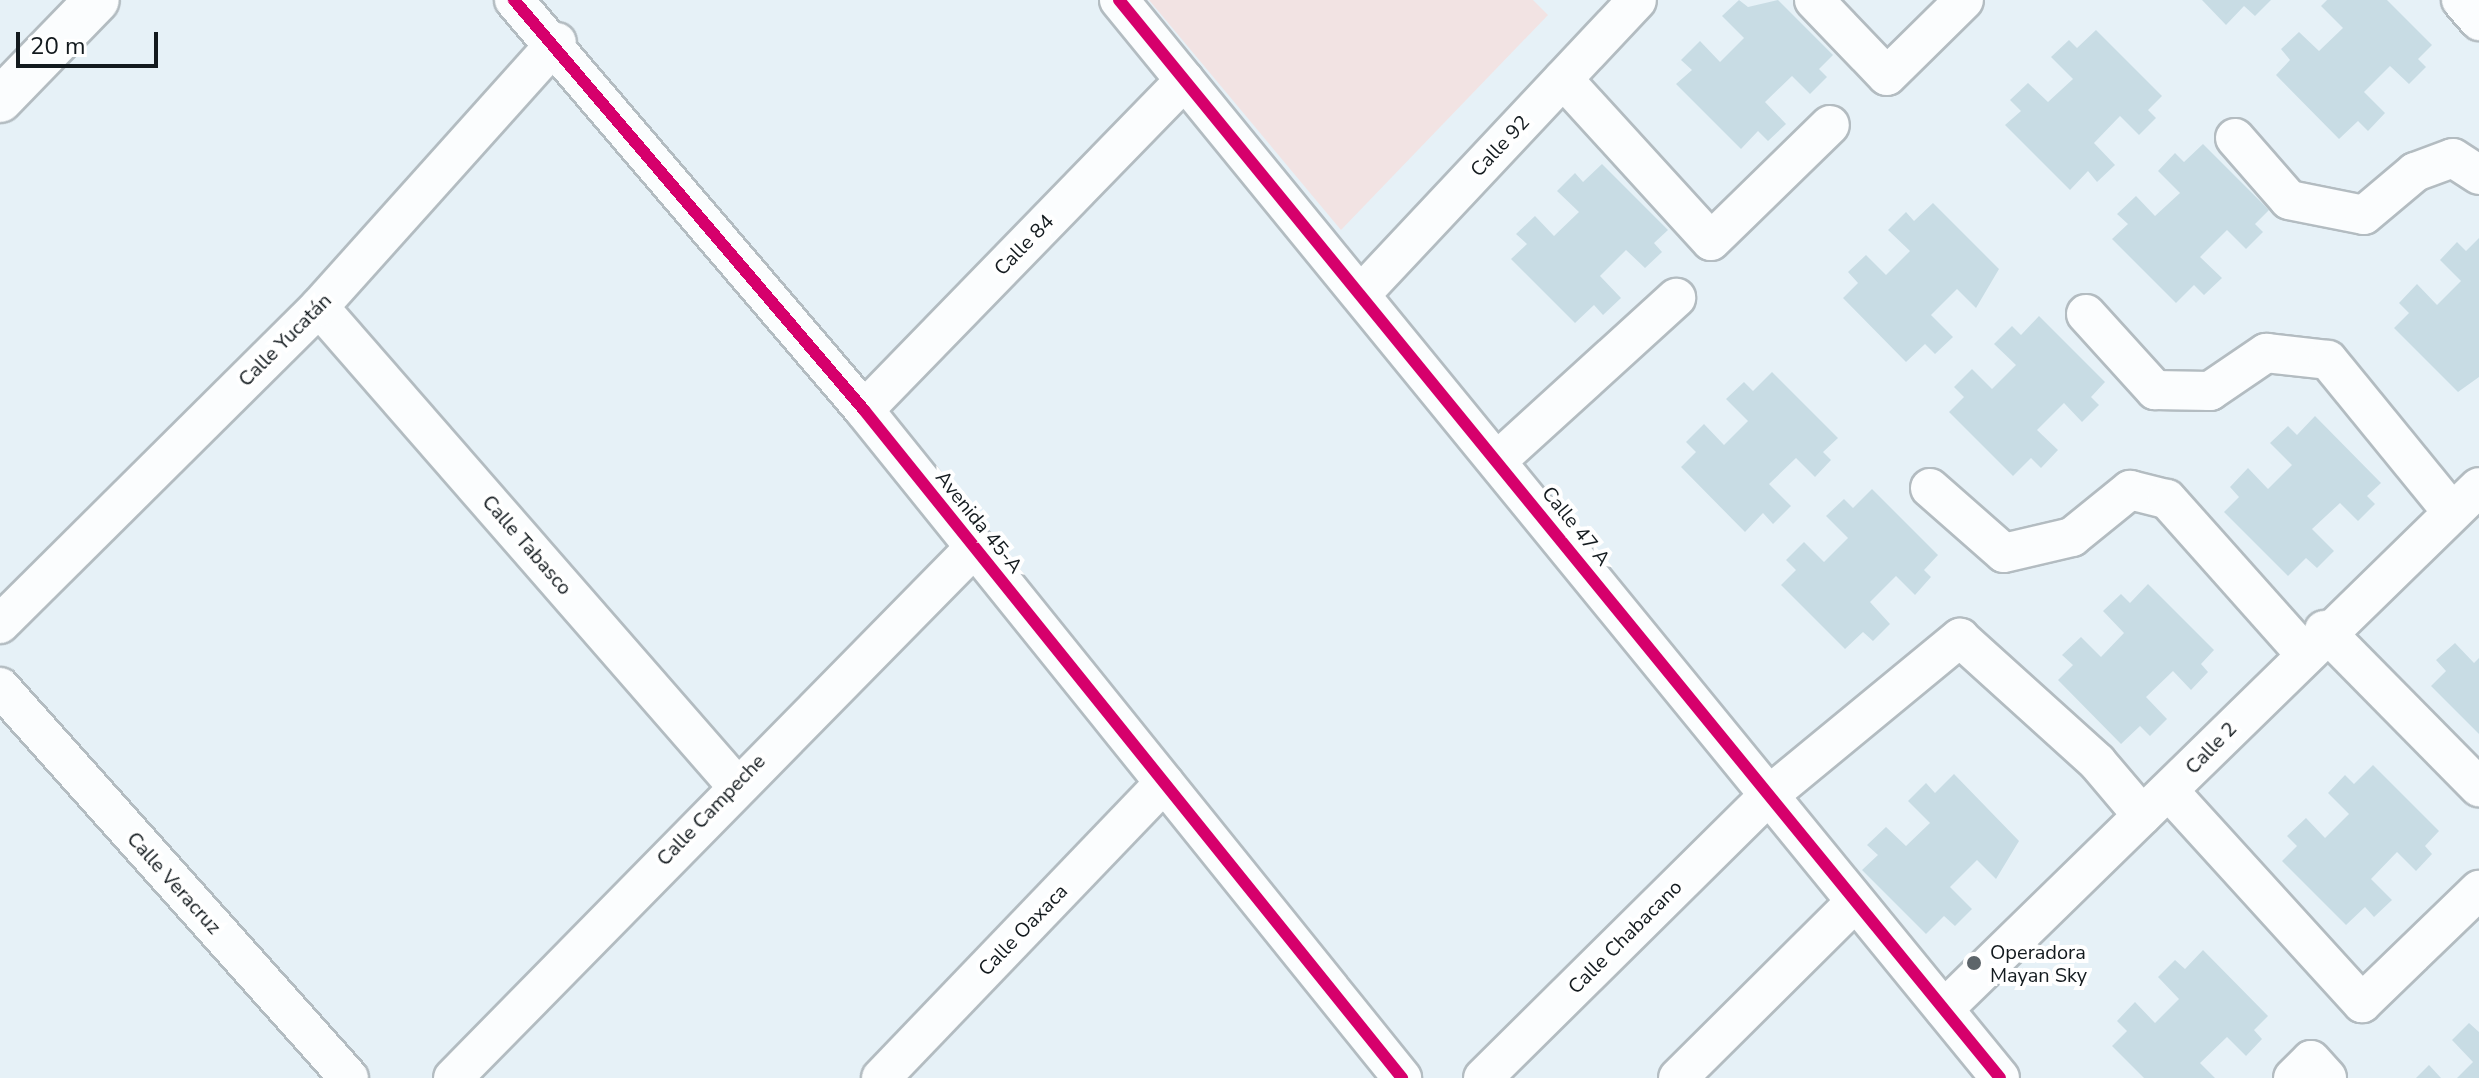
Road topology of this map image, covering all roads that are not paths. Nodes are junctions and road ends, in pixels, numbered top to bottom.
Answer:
1 (97, 0) edge
2 (514, 0) edge
3 (1119, 0) edge
4 (1637, 0) edge
5 (1814, 0) edge
6 (1964, 0) edge
7 (2461, 0) edge
8 (2479, 21) edge
9 (557, 42) junction
10 (1563, 79) junction
11 (1185, 80) junction
12 (0, 100) edge
13 (1830, 125) dead end
14 (2235, 138) dead end
15 (2479, 175) edge
16 (1363, 292) junction
17 (1676, 298) dead end
18 (319, 307) junction
19 (2086, 314) dead end
20 (864, 410) junction
21 (1498, 460) junction
22 (1930, 488) dead end
23 (2466, 499) edge
24 (975, 547) junction
25 (0, 624) edge
26 (2314, 642) junction
27 (0, 687) edge
28 (1164, 783) junction
29 (735, 784) junction
30 (2479, 787) edge
31 (1768, 796) junction
32 (2155, 803) junction
33 (2479, 890) edge
34 (1855, 902) junction
35 (1944, 1009) junction
36 (349, 1078) edge
37 (453, 1078) edge
38 (881, 1078) edge
39 (1402, 1078) edge
40 (1483, 1078) edge
41 (1678, 1078) edge
42 (2000, 1078) edge
43 (2293, 1078) edge
44 (2327, 1078) edge

1 - 12 main road
2 - 9 street, Avenida 45-A
3 - 11 street, Calle 47 A
4 - 10 street, Calle 92
5 - 6 street
7 - 8 street
9 - 18 street, Calle Yucatán
9 - 20 street, Avenida 45-A
10 - 13 street
10 - 16 street, Calle 92
11 - 16 street, Calle 47 A
11 - 20 street, Calle 84
14 - 15 street
16 - 21 street, Calle 47 A
17 - 21 street
18 - 25 street, Calle Yucatán
18 - 29 street, Calle Tabasco
19 - 23 street
20 - 24 street, Avenida 45-A
21 - 31 street, Calle 47 A
22 - 26 street
23 - 26 street, Calle 2
24 - 28 street, Avenida 45-A
24 - 29 street, Calle Campeche
26 - 30 street
26 - 32 street, Calle 2
27 - 36 street, Calle Veracruz
28 - 38 street, Calle Oaxaca
28 - 39 street, Avenida 45-A
29 - 37 street, Calle Campeche
31 - 32 street, Calle Chabacano
31 - 34 street, Calle 47 A
31 - 40 street, Calle Chabacano
32 - 33 street
32 - 35 street, Calle 2
34 - 35 street, Calle 47 A
34 - 41 street
35 - 42 street, Calle 47 A
43 - 44 street

